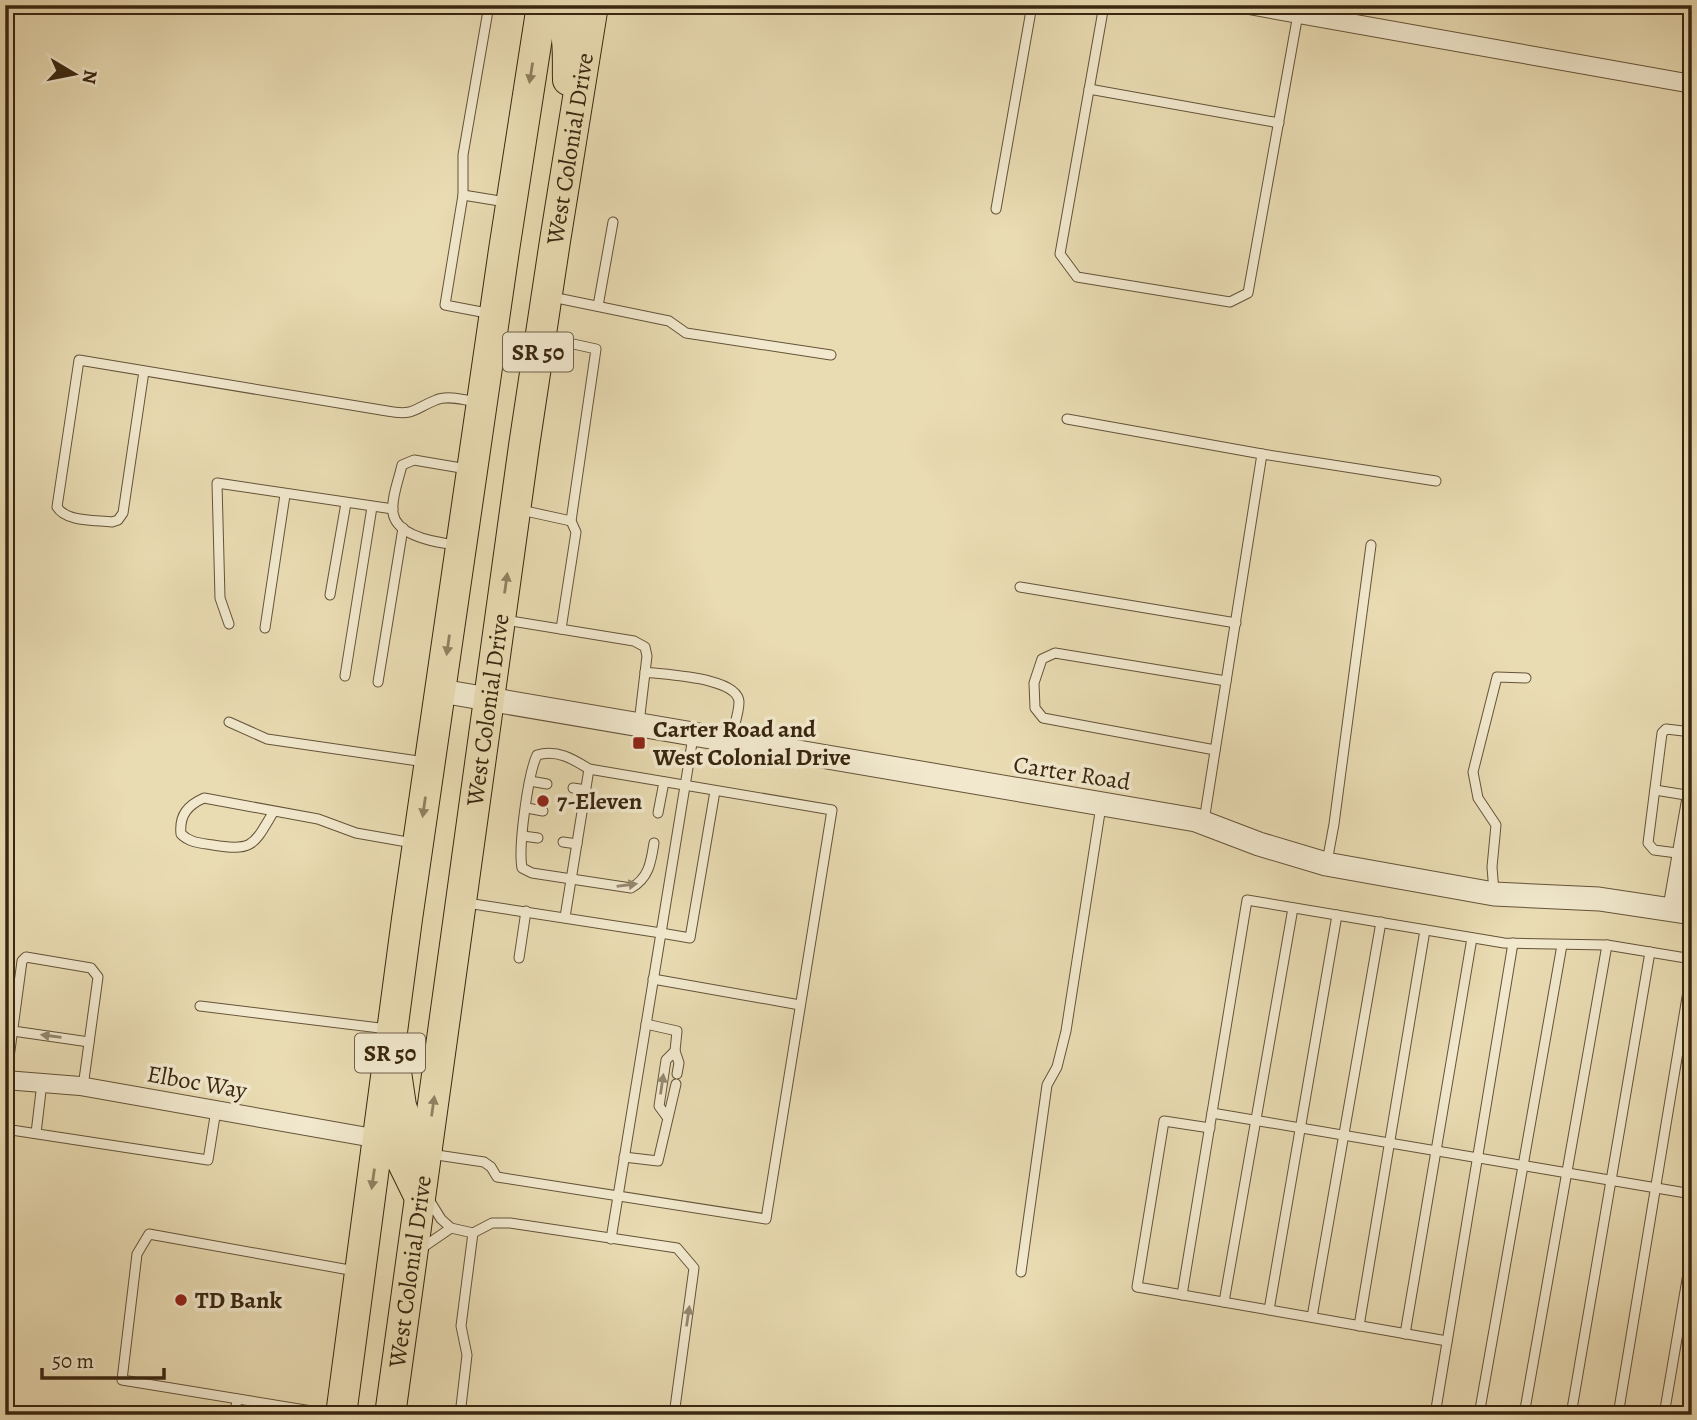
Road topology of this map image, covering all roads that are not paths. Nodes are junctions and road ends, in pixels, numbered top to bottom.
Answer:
1 (489, 5) edge
2 (542, 5) edge
3 (552, 5) edge
4 (593, 5) edge
5 (1032, 5) edge
6 (1104, 5) edge
7 (1250, 5) edge
8 (1298, 14) junction
9 (1692, 84) edge
10 (1089, 89) junction
11 (1279, 123) junction
12 (569, 165) junction
13 (463, 195) junction
14 (511, 203) junction
15 (996, 209) dead end
16 (613, 222) dead end
17 (547, 296) junction
18 (598, 306) junction
19 (495, 314) junction
20 (541, 337) junction
21 (831, 355) dead end
22 (144, 371) junction
23 (482, 402) junction
24 (1067, 419) dead end
25 (1262, 454) junction
26 (472, 470) junction
27 (1436, 481) dead end
28 (285, 495) junction
29 (346, 503) junction
30 (372, 507) junction
31 (393, 509) junction
32 (516, 509) junction
33 (571, 521) junction
34 (404, 528) junction
35 (1371, 545) dead end
36 (462, 546) junction
37 (1020, 587) dead end
38 (330, 595) dead end
39 (501, 619) junction
40 (1236, 623) junction
41 (229, 624) dead end
42 (265, 628) dead end
43 (561, 629) junction
44 (645, 672) junction
45 (345, 676) dead end
46 (1526, 678) dead end
47 (1226, 681) junction
48 (378, 682) dead end
49 (440, 691) junction
50 (489, 699) junction
51 (229, 722) dead end
52 (639, 725) junction
53 (1692, 732) edge
54 (694, 735) junction
55 (731, 741) junction
56 (1215, 750) junction
57 (430, 763) junction
58 (589, 769) junction
59 (530, 781) junction
60 (664, 782) junction
61 (547, 783) dead end
62 (685, 786) junction
63 (573, 788) dead end
64 (586, 790) junction
65 (1655, 790) junction
66 (715, 791) junction
67 (1692, 795) edge
68 (1101, 804) junction
69 (527, 808) junction
70 (274, 811) junction
71 (543, 811) dead end
72 (659, 813) dead end
73 (568, 815) dead end
74 (581, 817) junction
75 (1204, 823) junction
76 (523, 836) junction
77 (538, 838) dead end
78 (564, 842) dead end
79 (654, 843) dead end
80 (419, 844) junction
81 (577, 844) junction
82 (1687, 854) edge
83 (1326, 864) junction
84 (571, 880) junction
85 (1494, 894) junction
86 (462, 902) junction
87 (1293, 908) junction
88 (526, 911) junction
89 (1682, 911) edge
90 (1337, 915) junction
91 (565, 917) junction
92 (1381, 922) junction
93 (1425, 930) junction
94 (661, 933) junction
95 (1472, 938) junction
96 (1513, 943) junction
97 (1562, 944) junction
98 (1607, 945) junction
99 (1650, 952) junction
100 (519, 958) dead end
101 (1692, 959) edge
102 (1692, 967) edge
103 (653, 979) junction
104 (800, 1005) junction
105 (200, 1006) dead end
106 (646, 1024) junction
107 (393, 1030) junction
108 (13, 1031) junction
109 (89, 1042) junction
110 (675, 1051) junction
111 (677, 1074) dead end
112 (6, 1080) edge
113 (42, 1083) junction
114 (676, 1084) dead end
115 (83, 1087) junction
116 (216, 1110) junction
117 (1212, 1113) junction
118 (667, 1117) junction
119 (1256, 1120) junction
120 (1210, 1128) junction
121 (1301, 1128) junction
122 (5, 1129) edge
123 (36, 1133) junction
124 (1343, 1135) junction
125 (379, 1139) junction
126 (1390, 1143) junction
127 (1436, 1150) junction
128 (427, 1153) junction
129 (624, 1157) junction
130 (1478, 1158) junction
131 (1522, 1165) junction
132 (1567, 1173) junction
133 (1611, 1180) junction
134 (1656, 1188) junction
135 (421, 1193) junction
136 (1692, 1194) edge
137 (618, 1196) junction
138 (451, 1228) junction
139 (473, 1233) junction
140 (611, 1239) junction
141 (1692, 1250) edge
142 (412, 1255) junction
143 (360, 1272) junction
144 (1021, 1272) dead end
145 (1182, 1295) junction
146 (1224, 1302) junction
147 (1269, 1310) junction
148 (1312, 1317) junction
149 (1359, 1325) junction
150 (1405, 1334) junction
151 (1447, 1341) junction
152 (237, 1399) junction
153 (235, 1415) edge
154 (339, 1415) edge
155 (390, 1415) edge
156 (460, 1415) edge
157 (674, 1415) edge
158 (1435, 1415) edge
159 (1479, 1415) edge
160 (1524, 1415) edge
161 (1571, 1415) edge
162 (1618, 1415) edge
163 (1664, 1415) edge

1 - 13 lane
2 -> 14 highway, West Colonial Drive / SR 50
3 - 12 highway
4 - 12 highway, West Colonial Drive / SR 50
5 - 15 lane
6 - 10 lane
7 - 8 street
8 - 9 street
8 - 11 lane
10 - 11 lane
10 - 11 lane
12 - 17 highway, West Colonial Drive / SR 50
13 - 14 lane
13 - 19 lane
14 - 19 highway, West Colonial Drive / SR 50
16 - 18 lane
17 - 18 lane
17 - 20 highway, West Colonial Drive / SR 50
18 - 21 lane
19 - 23 highway, West Colonial Drive / SR 50
20 - 32 highway, West Colonial Drive / SR 50
20 - 33 lane
22 - 22 lane
22 - 23 lane
23 - 26 highway, West Colonial Drive / SR 50
24 - 25 lane
25 - 27 lane
25 - 40 lane
26 - 31 lane
26 - 36 highway, West Colonial Drive / SR 50
28 - 29 lane
28 - 41 lane
28 - 42 lane
29 - 30 lane
29 - 38 lane
30 - 31 lane
30 - 45 lane
31 - 34 lane
32 - 33 lane
39 -> 32 highway, West Colonial Drive / SR 50
33 - 43 lane
34 - 36 lane
34 - 48 lane
35 - 83 lane
36 -> 49 highway, West Colonial Drive / SR 50
37 - 40 lane
39 - 43 lane
39 - 50 highway, West Colonial Drive / SR 50
40 - 47 lane
43 - 44 lane
44 - 52 lane
44 - 55 lane
46 - 85 lane
47 - 56 lane
47 - 56 lane
49 - 50 street, Carter Road
49 - 57 highway, West Colonial Drive / SR 50
50 - 52 street, Carter Road
50 - 86 highway, West Colonial Drive / SR 50
51 - 57 lane
52 - 54 street, Carter Road
53 - 65 lane
54 - 55 street, Carter Road
54 - 62 lane
55 - 68 street, Carter Road
56 - 75 lane
57 -> 80 highway, West Colonial Drive / SR 50
58 - 59 lane
58 - 60 lane
58 - 64 lane
59 - 61 lane
59 - 69 lane
60 - 62 lane
60 - 72 lane
62 - 66 lane
62 - 94 lane
63 - 64 lane
64 - 74 lane
65 - 67 lane
65 - 82 lane
66 - 94 lane
66 - 104 lane
67 - 82 street
68 - 75 street, Carter Road
68 - 144 lane
69 - 71 lane
69 - 76 lane
70 - 70 lane
70 - 80 lane
73 - 74 lane
74 - 81 lane
75 - 83 street, Carter Road
76 - 77 lane
76 - 84 lane
78 - 81 lane
84 -> 79 lane
80 - 107 highway, West Colonial Drive / SR 50
81 - 84 lane
82 - 89 street
83 - 85 street, Carter Road
84 - 91 lane
85 - 89 street, Carter Road
86 - 88 lane
128 -> 86 highway, West Colonial Drive / SR 50
87 - 90 lane
87 - 117 lane
87 - 119 lane
88 - 91 lane
88 - 100 lane
90 - 92 lane
90 - 121 lane
91 - 94 lane
92 - 93 lane
92 - 124 lane
93 - 95 lane
93 - 126 lane
94 - 103 lane
95 - 96 lane
95 - 127 lane
96 - 97 lane
96 - 130 lane
97 - 98 lane
97 - 131 lane
98 - 99 lane
98 - 132 lane
99 - 101 lane
99 - 133 lane
102 - 134 lane
103 - 104 lane
103 - 106 lane
104 - 137 lane
105 - 107 lane
106 - 110 lane
106 - 129 lane
107 - 125 highway, West Colonial Drive / SR 50
107 - 128 highway
109 -> 108 lane
108 - 109 lane
108 - 112 lane
109 - 115 lane
110 - 111 lane
118 -> 110 lane
112 - 113 street, Elboc Way
113 - 115 street, Elboc Way
113 - 123 lane
114 - 118 lane
115 - 116 street, Elboc Way
116 - 123 lane
116 - 125 street, Elboc Way
117 - 119 lane
117 - 120 lane
118 - 129 lane
119 - 121 lane
119 - 146 lane
120 - 145 lane
120 - 145 lane
121 - 124 lane
121 - 147 lane
122 - 123 lane
124 - 126 lane
124 - 148 lane
125 - 135 highway
125 -> 143 highway, West Colonial Drive / SR 50
126 - 127 lane
126 - 149 lane
127 - 130 lane
127 - 150 lane
128 - 135 highway, West Colonial Drive / SR 50
128 - 137 lane
129 - 137 lane
130 - 131 lane
130 - 151 lane
131 - 132 lane
131 - 159 lane
132 - 133 lane
132 - 160 lane
133 - 134 lane
133 - 161 lane
134 - 136 lane
134 - 162 lane
135 - 138 lane
135 - 142 highway, West Colonial Drive / SR 50
137 - 140 lane
138 - 139 lane
138 - 142 lane
139 - 140 lane
139 - 156 lane
157 -> 140 lane
141 - 163 lane
142 - 155 highway, West Colonial Drive / SR 50
143 - 152 lane
143 - 154 highway, West Colonial Drive / SR 50
145 - 146 lane
146 - 147 lane
147 - 148 lane
148 - 149 lane
149 - 150 lane
150 - 151 lane
151 - 158 lane
152 - 153 lane
152 - 154 lane

